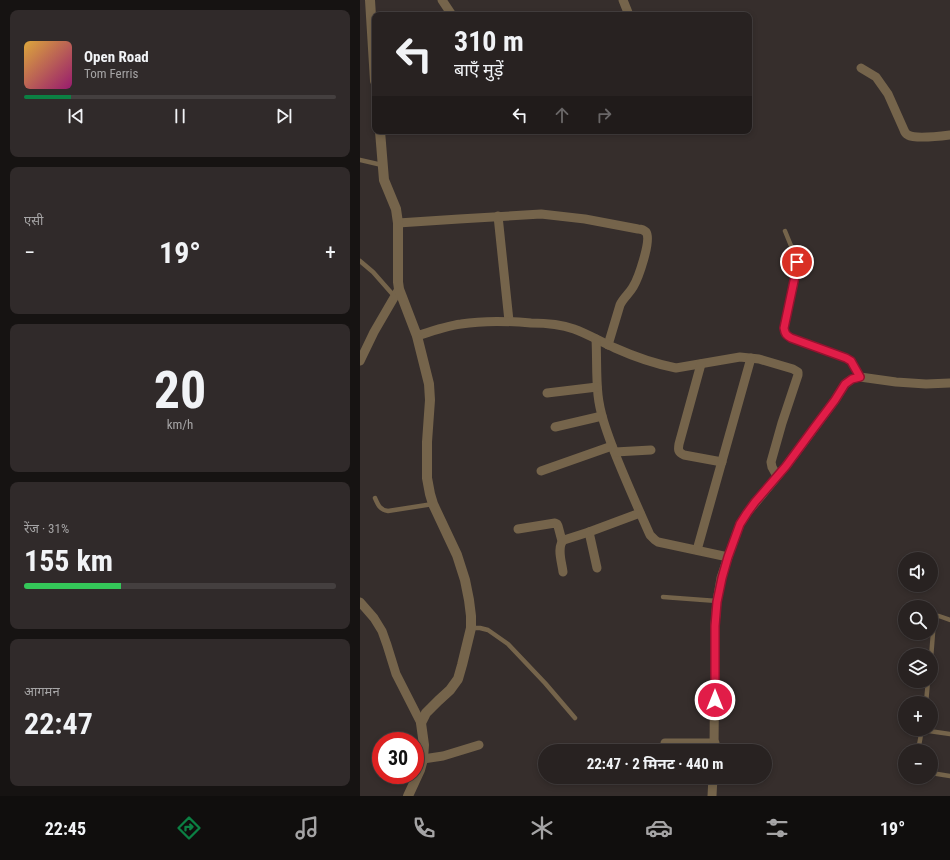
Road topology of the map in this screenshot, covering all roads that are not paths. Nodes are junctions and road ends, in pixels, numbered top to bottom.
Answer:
1 (370, 0) edge
2 (442, 0) edge
3 (623, 0) edge
4 (450, 12) edge
5 (628, 12) edge
6 (372, 32) edge
7 (861, 68) dead end
8 (380, 134) edge
9 (950, 135) edge
10 (360, 160) edge
11 (382, 165) junction
12 (498, 216) junction
13 (398, 223) junction
14 (785, 231) dead end
15 (360, 261) edge
16 (397, 293) junction
17 (509, 321) junction
18 (417, 336) junction
19 (596, 339) junction
20 (608, 345) junction
21 (751, 358) junction
22 (360, 361) edge
23 (701, 364) junction
24 (860, 377) junction
25 (950, 383) edge
26 (597, 387) junction
27 (547, 394) dead end
28 (602, 416) junction
29 (555, 427) dead end
30 (613, 449) junction
31 (651, 450) dead end
32 (722, 462) junction
33 (541, 471) dead end
34 (777, 476) junction
35 (375, 498) dead end
36 (433, 504) junction
37 (640, 513) junction
38 (518, 529) dead end
39 (589, 532) junction
40 (562, 541) junction
41 (697, 550) junction
42 (728, 557) junction
43 (597, 568) dead end
44 (563, 572) dead end
45 (663, 597) dead end
46 (360, 602) edge
47 (717, 602) junction
48 (950, 620) edge
49 (471, 628) junction
50 (932, 648) edge
51 (575, 718) dead end
52 (421, 723) junction
53 (422, 732) edge
54 (938, 732) edge
55 (950, 734) edge
56 (665, 743) dead end
57 (677, 744) edge
58 (714, 744) edge
59 (479, 745) dead end
60 (424, 759) edge
61 (938, 774) edge
62 (950, 776) edge
63 (414, 784) edge
64 (713, 784) edge
65 (408, 796) edge
66 (712, 796) edge

1 - 6 street
2 - 4 street
3 - 5 street
7 - 9 street
8 - 11 street
10 - 11 lane
11 - 13 street
12 - 13 street
12 - 17 street
12 - 20 street
13 - 16 street
14 - 24 lane
15 - 16 lane
16 - 18 street
16 - 22 street
17 - 18 street
17 - 19 street
18 - 36 street
19 - 20 street
19 - 26 street
20 - 23 street
21 - 23 street
21 - 32 street
21 - 34 street
23 - 32 street
24 - 25 street
24 - 34 street
26 - 27 street
26 - 28 street
28 - 29 street
28 - 30 street
30 - 31 street
30 - 33 street
30 - 37 street
32 - 41 street
34 - 42 street
35 - 36 lane
36 - 49 street
37 - 39 street
37 - 41 street
38 - 40 street
39 - 40 street
39 - 43 street
40 - 44 street
41 - 42 street
42 - 47 street
45 - 47 lane
46 - 52 street
47 - 58 street
48 - 50 lane
49 - 51 lane
49 - 52 street
52 - 53 street
54 - 55 lane
56 - 57 street
59 - 60 street
61 - 62 lane
63 - 65 street
64 - 66 street

